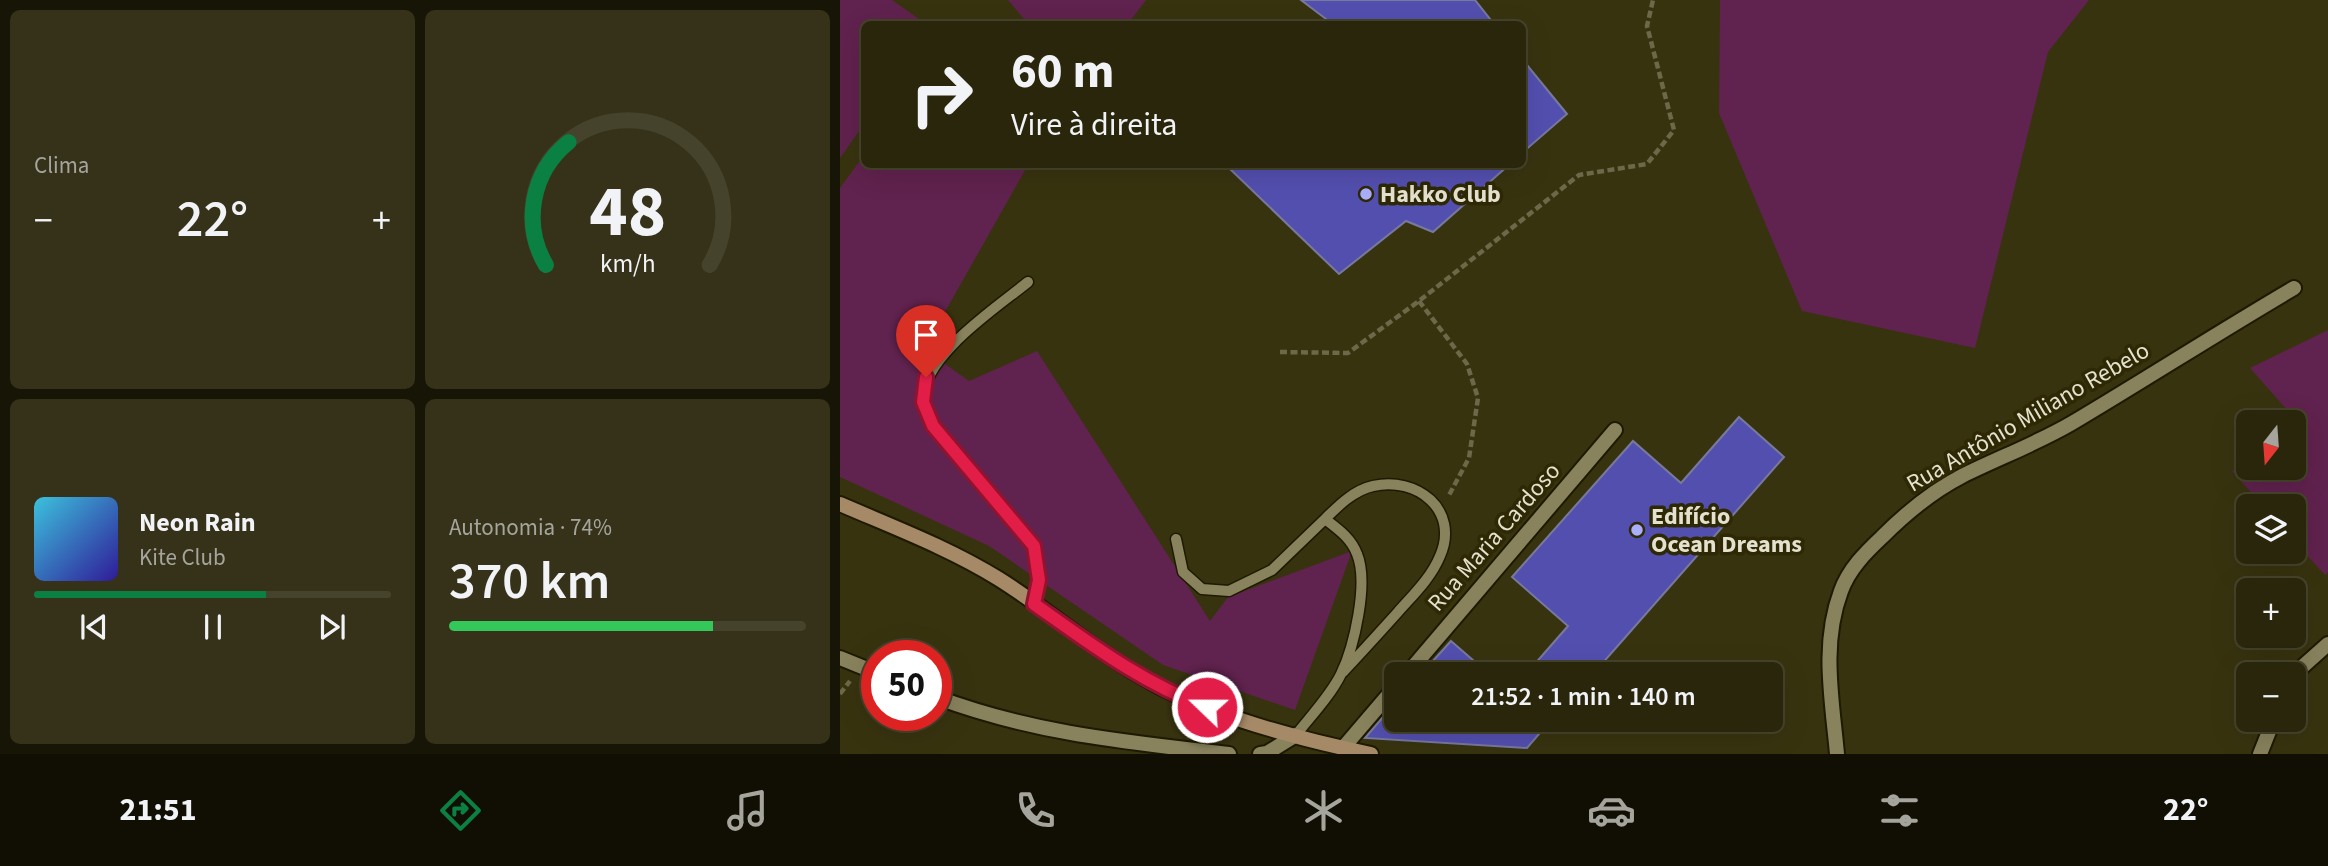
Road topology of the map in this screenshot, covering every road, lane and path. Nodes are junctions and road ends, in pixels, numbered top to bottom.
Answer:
1 (1653, 0) edge
2 (1028, 282) dead end
3 (2294, 288) dead end
4 (1419, 301) junction
5 (1280, 352) dead end
6 (1615, 430) dead end
7 (840, 504) edge
8 (1441, 510) junction
9 (1325, 519) junction
10 (1176, 539) dead end
11 (1034, 604) junction
12 (2328, 644) edge
13 (840, 658) edge
14 (1417, 662) edge
15 (2306, 664) edge
16 (861, 667) edge
17 (1341, 675) junction
18 (1384, 700) edge
19 (952, 703) edge
20 (2269, 732) edge
21 (1296, 736) junction
22 (1343, 748) junction
23 (1229, 754) edge
24 (1260, 754) edge
25 (1283, 754) edge
26 (1371, 754) edge
27 (1837, 754) edge
28 (2260, 754) edge

1 - 4 path
2 - 11 lane
3 - 27 street, Rua Antônio Miliano Rebelo
4 - 5 path
4 - 8 path
6 - 14 street, Rua Maria Cardoso
7 - 11 main road
8 - 9 lane
8 - 17 lane
9 - 10 lane
9 - 17 lane
11 - 21 main road
12 - 15 street
13 - 16 street
17 - 21 lane
18 - 22 street
19 - 23 street
20 - 28 street
21 - 22 main road
21 - 24 street
21 - 25 street
22 - 26 main road

